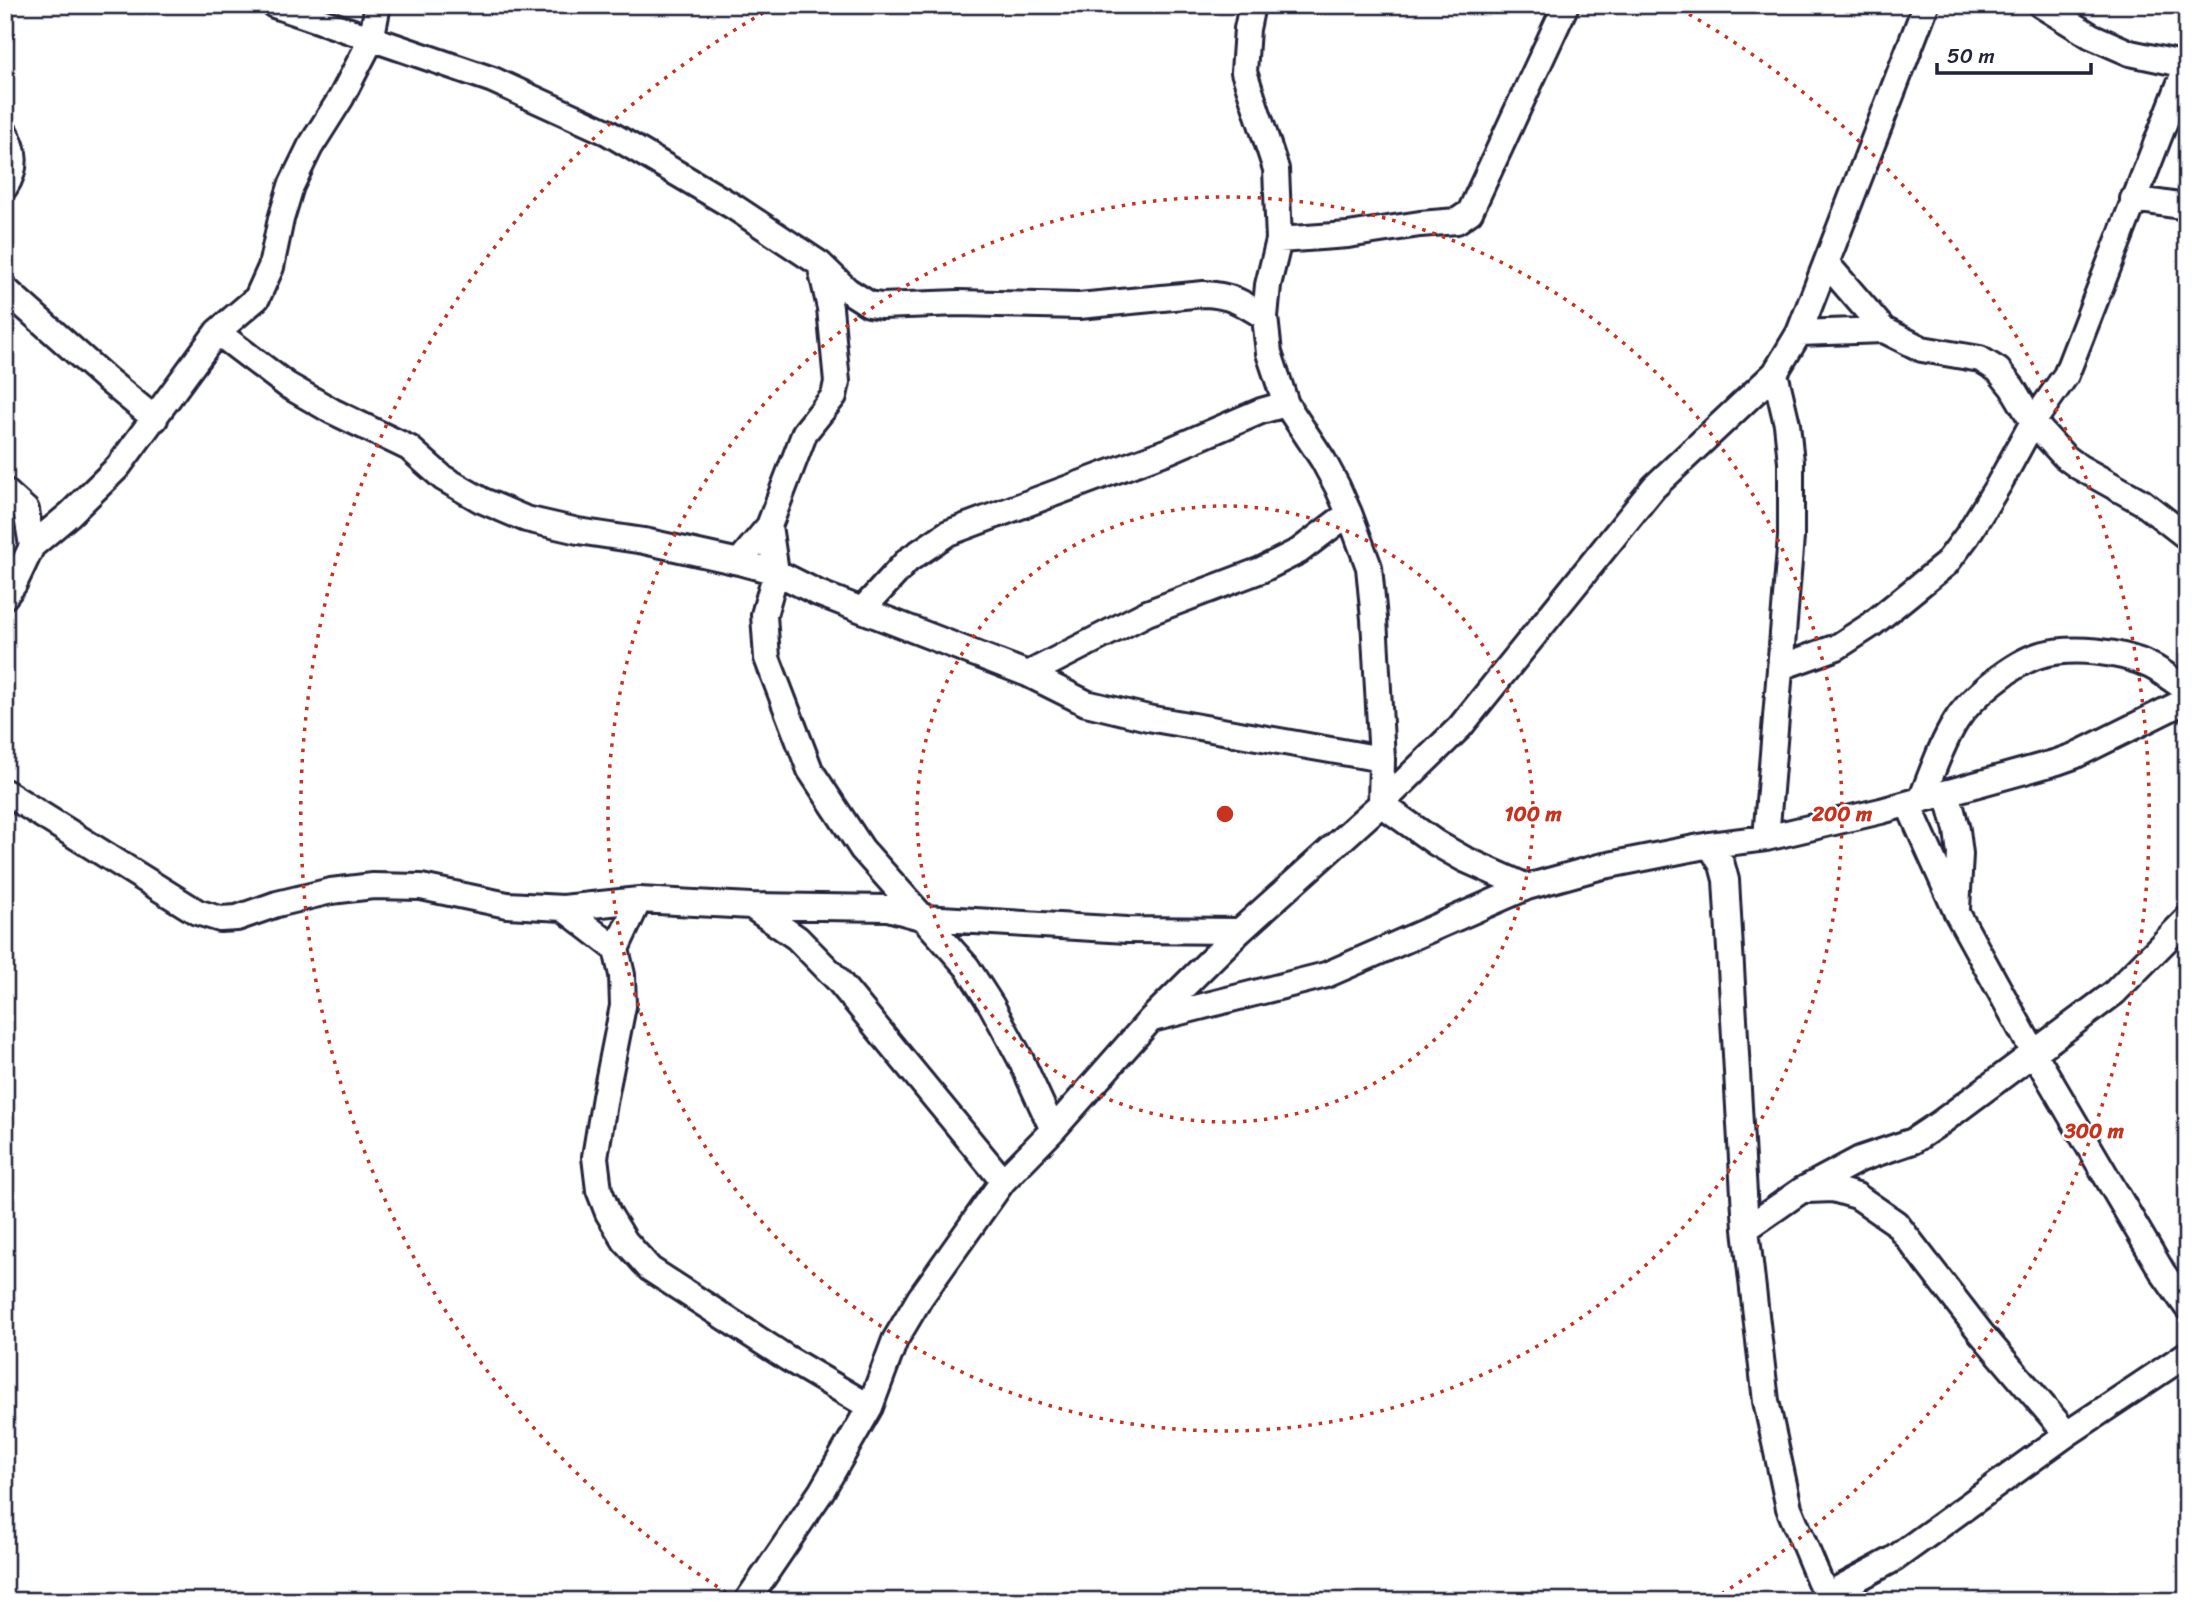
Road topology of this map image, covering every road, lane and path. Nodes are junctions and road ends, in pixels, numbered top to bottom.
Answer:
1 (274, 5) edge
2 (378, 5) edge
3 (1252, 5) edge
4 (1566, 5) edge
5 (1926, 5) edge
6 (2041, 5) edge
7 (371, 40) junction
8 (5, 133) edge
9 (5, 187) edge
10 (2133, 199) junction
11 (2187, 207) edge
12 (1279, 240) junction
13 (820, 264) junction
14 (1827, 264) junction
15 (5, 289) edge
16 (1265, 317) junction
17 (1884, 330) junction
18 (217, 332) junction
19 (1799, 333) junction
20 (1775, 373) junction
21 (1286, 404) junction
22 (155, 419) junction
23 (2032, 422) junction
24 (5, 491) edge
25 (26, 510) junction
26 (1349, 513) junction
27 (70, 514) junction
28 (769, 526) junction
29 (2187, 537) edge
30 (32, 546) junction
31 (739, 562) junction
32 (776, 572) junction
33 (5, 596) edge
34 (862, 610) junction
35 (1781, 667) junction
36 (1028, 674) junction
37 (2187, 690) edge
38 (2187, 700) edge
39 (1382, 759) junction
40 (5, 792) edge
41 (1947, 792) junction
42 (1914, 802) junction
43 (1381, 804) junction
44 (1766, 838) junction
45 (1710, 845) junction
46 (1527, 887) junction
47 (639, 900) junction
48 (751, 906) junction
49 (563, 908) junction
50 (1957, 914) junction
51 (923, 918) junction
52 (2187, 919) edge
53 (1240, 930) junction
54 (616, 949) junction
55 (1151, 1019) junction
56 (2034, 1053) junction
57 (1053, 1130) junction
58 (1003, 1181) junction
59 (1802, 1190) junction
60 (1746, 1229) junction
61 (2187, 1307) edge
62 (2187, 1354) edge
63 (870, 1407) junction
64 (2067, 1434) junction
65 (1828, 1598) edge
66 (747, 1601) edge

1 - 7 street
2 - 7 street
3 - 12 street
4 - 12 street
5 - 14 street
6 - 10 street
7 - 13 street
7 - 18 street
8 - 9 street
10 - 11 street
10 - 23 street
12 - 16 street
13 - 16 street
13 - 28 street
14 - 17 street
14 - 19 street
15 - 22 street
16 - 21 street
17 - 19 street
17 - 23 street
18 - 22 street
18 - 31 street
19 - 20 street
20 - 35 street
20 - 43 street
21 - 26 street
21 - 34 street
22 - 27 street
23 - 29 street
23 - 35 street
24 - 25 street
25 - 27 street
25 - 30 street
26 - 36 street
26 - 39 street
27 - 30 street
28 - 31 street
28 - 32 street
30 - 33 street
31 - 32 street
32 - 34 street
32 - 51 street
34 - 36 street
35 - 44 street
36 - 39 street
37 - 42 street
38 - 41 street
39 - 43 street
40 - 49 street
41 - 42 street
41 - 50 street
42 - 44 street
42 - 50 street
43 - 46 street
43 - 53 street
44 - 45 street
45 - 46 street
45 - 60 street
46 - 55 street
47 - 48 street
47 - 49 street
47 - 54 street
48 - 51 street
48 - 58 street
49 - 54 street
50 - 56 street
51 - 53 street
51 - 57 street
52 - 56 street
53 - 55 street
54 - 63 street
55 - 57 street
56 - 59 street
56 - 61 street
57 - 58 street
58 - 63 street
59 - 60 street
59 - 64 street
60 - 65 street
62 - 64 street
63 - 66 street
64 - 65 street

